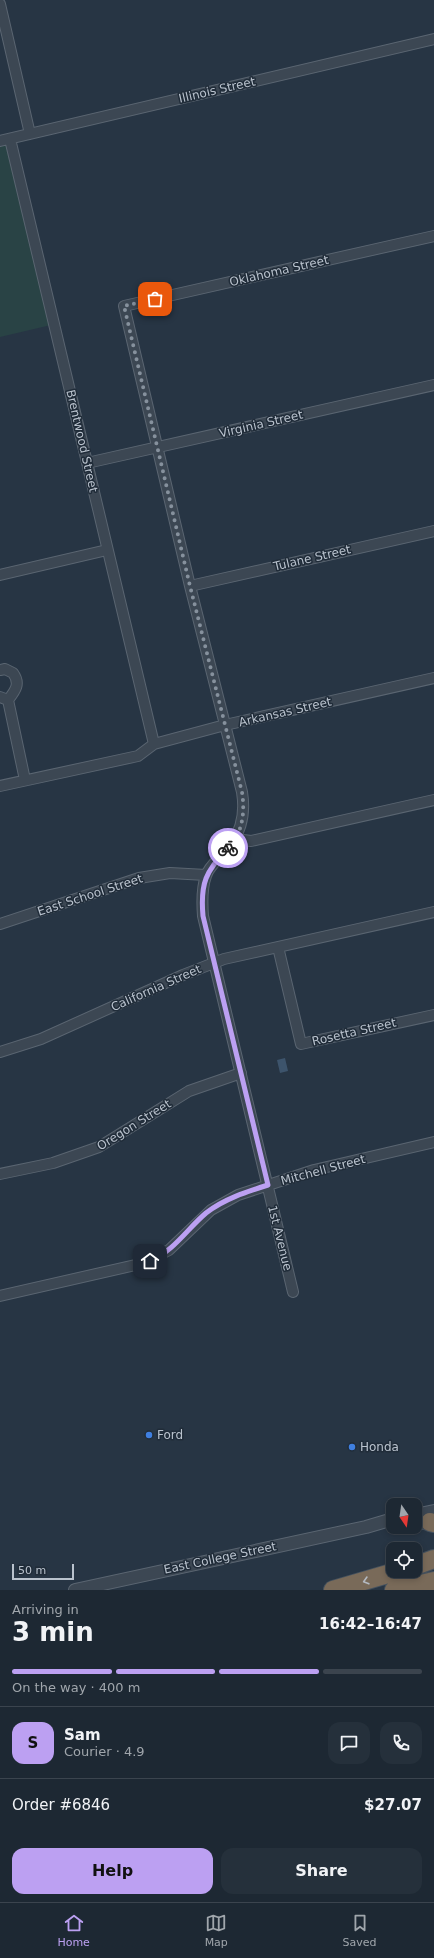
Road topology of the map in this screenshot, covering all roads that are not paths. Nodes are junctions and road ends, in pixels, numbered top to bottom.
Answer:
1 (0, 4) edge
2 (434, 39) edge
3 (30, 134) junction
4 (5, 140) edge
5 (434, 236) edge
6 (434, 385) edge
7 (157, 447) junction
8 (87, 463) junction
9 (434, 531) edge
10 (108, 550) junction
11 (0, 575) edge
12 (190, 586) junction
13 (0, 670) edge
14 (434, 678) edge
15 (4, 699) edge
16 (225, 725) junction
17 (154, 744) junction
18 (25, 780) junction
19 (0, 786) edge
20 (434, 800) edge
21 (235, 839) junction
22 (206, 875) junction
23 (434, 912) edge
24 (0, 924) edge
25 (278, 947) junction
26 (215, 962) junction
27 (434, 1014) edge
28 (0, 1052) edge
29 (241, 1073) junction
30 (434, 1142) edge
31 (0, 1174) edge
32 (268, 1185) junction
33 (293, 1292) dead end
34 (0, 1296) edge
35 (386, 1521) edge
36 (386, 1526) edge
37 (366, 1527) junction
38 (434, 1560) edge
39 (422, 1564) edge
40 (386, 1575) edge
41 (434, 1581) edge
42 (75, 1590) edge
43 (334, 1590) edge
44 (394, 1590) edge

1 - 3 street
2 - 3 street, Illinois Street
3 - 4 street, Illinois Street
4 - 8 street, Brentwood Street
5 - 7 street, Oklahoma Street
6 - 7 street, Virginia Street
7 - 8 street, Virginia Street
7 - 12 street
8 - 10 street, Brentwood Street
9 - 12 street, Tulane Street
10 - 11 street
10 - 17 street, Brentwood Street
12 - 16 street
13 - 15 street
14 - 16 street, Arkansas Street
15 - 18 street
16 - 17 street, Arkansas Street
16 - 21 street
17 - 18 street, Arkansas Street
18 - 19 street, Arkansas Street
20 - 21 street
21 - 22 street
22 - 24 street, East School Street
22 - 26 street, 1st Avenue
23 - 25 street, California Street
25 - 26 street, California Street
25 - 27 street, Rosetta Street
26 - 28 street, California Street
26 - 29 street, 1st Avenue
29 - 31 street, Oregon Street
29 - 32 street, 1st Avenue
30 - 32 street, Mitchell Street
32 - 33 street, 1st Avenue
32 - 34 street, Mitchell Street
35 - 37 street, East College Street
36 - 37 street, East College Street
37 - 42 street, East College Street
38 - 39 highway
40 -> 43 highway
41 - 44 highway

